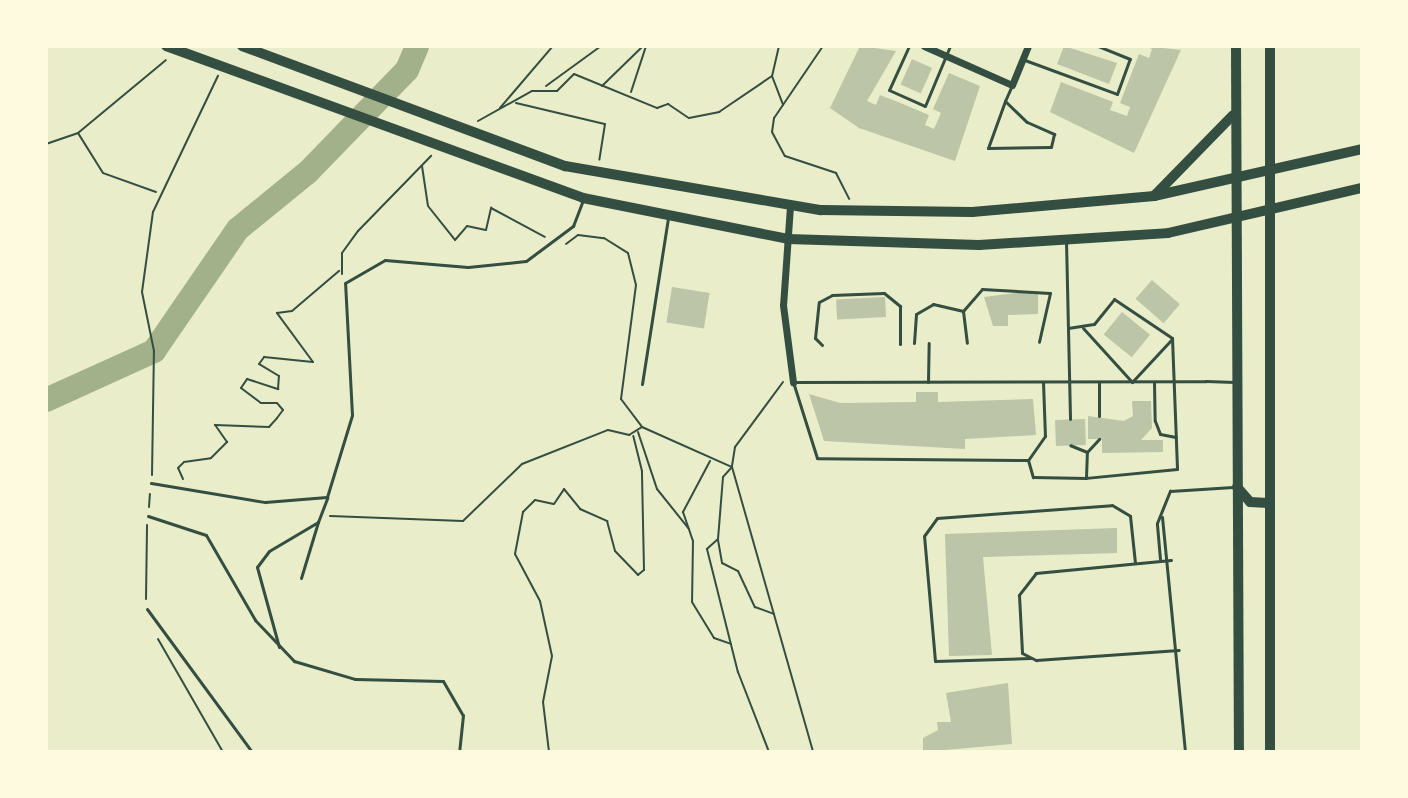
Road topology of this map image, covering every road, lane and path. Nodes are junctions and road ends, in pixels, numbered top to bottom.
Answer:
1 (242, 46) edge
2 (553, 46) edge
3 (601, 46) edge
4 (644, 46) edge
5 (779, 46) edge
6 (823, 46) edge
7 (909, 46) edge
8 (924, 46) edge
9 (950, 46) edge
10 (1028, 46) edge
11 (1098, 46) edge
12 (1236, 46) edge
13 (1270, 46) edge
14 (167, 52) edge
15 (946, 56) junction
16 (1022, 59) junction
17 (221, 69) dead end
18 (772, 76) junction
19 (1012, 85) junction
20 (545, 86) junction
21 (602, 87) junction
22 (631, 93) junction
23 (1005, 101) junction
24 (515, 103) junction
25 (784, 105) junction
26 (498, 111) junction
27 (1234, 113) junction
28 (473, 124) dead end
29 (78, 133) junction
30 (46, 144) edge
31 (439, 148) dead end
32 (1362, 149) edge
33 (421, 165) junction
34 (595, 173) junction
35 (1270, 174) junction
36 (1236, 183) junction
37 (1362, 188) edge
38 (157, 192) junction
39 (1154, 196) junction
40 (583, 198) junction
41 (790, 206) junction
42 (848, 212) junction
43 (1267, 215) junction
44 (668, 218) junction
45 (1234, 223) junction
46 (788, 239) junction
47 (557, 241) junction
48 (1066, 241) junction
49 (340, 270) junction
50 (345, 283) junction
51 (963, 311) junction
52 (1068, 328) junction
53 (1083, 328) junction
54 (1172, 338) junction
55 (1039, 342) dead end
56 (914, 343) dead end
57 (929, 343) dead end
58 (967, 343) dead end
59 (900, 344) dead end
60 (822, 345) dead end
61 (792, 379) junction
62 (928, 382) junction
63 (1043, 382) junction
64 (1069, 382) junction
65 (1099, 382) junction
66 (1132, 382) junction
67 (1154, 382) junction
68 (1173, 382) junction
69 (1235, 382) junction
70 (642, 384) dead end
71 (1099, 416) dead end
72 (1070, 419) dead end
73 (642, 427) junction
74 (637, 431) junction
75 (633, 434) junction
76 (1176, 437) junction
77 (1099, 439) dead end
78 (1070, 445) dead end
79 (1087, 452) junction
80 (710, 460) junction
81 (1028, 460) junction
82 (732, 467) junction
83 (1086, 478) junction
84 (183, 482) dead end
85 (151, 483) junction
86 (1237, 487) junction
87 (327, 497) junction
88 (1268, 503) junction
89 (321, 514) junction
90 (148, 516) junction
91 (1162, 517) junction
92 (318, 522) junction
93 (689, 529) junction
94 (718, 539) junction
95 (1171, 560) junction
96 (1160, 561) junction
97 (1135, 563) junction
98 (301, 578) dead end
99 (147, 609) joint
100 (774, 614) junction
101 (154, 632) dead end
102 (731, 644) junction
103 (1179, 650) junction
104 (280, 651) junction
105 (1031, 658) junction
106 (223, 752) edge
107 (252, 752) edge
108 (459, 752) edge
109 (549, 752) edge
110 (769, 752) edge
111 (813, 752) edge
112 (1185, 752) edge
113 (1239, 752) edge
114 (1270, 752) edge

1 - 34 main road
2 - 26 path
3 - 20 path
4 - 21 path
4 - 22 path
5 - 18 path
6 - 25 path
7 - 15 lane
8 - 15 street
9 - 15 lane
10 - 16 street
11 - 16 lane
12 - 27 main road
13 - 35 main road
14 - 29 path
14 - 40 main road
15 - 19 street
16 - 19 street
17 - 38 path
18 - 22 path
18 - 25 path
19 - 23 lane
20 - 21 path
20 - 24 path
21 - 22 path
23 - 23 lane
24 - 26 path
24 - 34 path
25 - 42 path
26 - 28 path
27 - 36 main road
27 - 39 main road
29 - 30 path
29 - 38 path
31 - 33 path
32 - 35 main road
33 - 47 path
33 - 49 path
34 - 41 main road
35 - 36 main road
35 - 43 main road
36 - 39 main road
36 - 45 main road
37 - 43 main road
38 - 85 path
39 - 42 main road
40 - 44 main road
40 - 47 lane
41 - 42 main road
41 - 46 street
43 - 45 main road
43 - 88 main road
44 - 46 main road
44 - 70 lane
45 - 48 main road
45 - 69 main road
46 - 48 main road
46 - 61 street
47 - 50 lane
47 - 73 path
48 - 52 lane
49 - 50 path
49 - 84 path
50 - 87 lane
51 - 55 lane
51 - 56 lane
51 - 58 lane
52 - 53 lane
52 - 64 lane
53 - 54 lane
53 - 66 lane
54 - 66 lane
54 - 68 lane
57 - 62 lane
59 - 60 lane
61 - 62 lane
61 - 81 lane
61 - 82 path
62 - 63 lane
63 - 64 lane
63 - 81 lane
64 - 65 lane
64 - 72 lane
65 - 66 lane
65 - 71 lane
66 - 67 lane
67 - 68 lane
67 - 76 lane
68 - 69 lane
68 - 76 lane
69 - 86 main road
73 - 74 path
73 - 80 path
74 - 75 path
74 - 93 path
75 - 89 path
75 - 109 path
76 - 83 lane
77 - 79 lane
78 - 79 lane
79 - 83 lane
80 - 82 path
80 - 93 path
81 - 83 lane
82 - 94 path
82 - 100 path
85 - 87 lane
85 - 90 path
86 - 88 main road
86 - 91 lane
86 - 113 main road
87 - 89 lane
88 - 114 main road
89 - 92 lane
90 - 99 path
90 - 104 lane
91 - 95 lane
91 - 96 lane
92 - 98 lane
92 - 104 lane
93 - 102 path
94 - 100 path
94 - 102 path
95 - 96 lane
95 - 103 lane
96 - 97 lane
97 - 105 lane
97 - 105 lane
99 - 107 lane
100 - 111 path
101 - 106 path
102 - 110 path
103 - 105 lane
103 - 112 lane
104 - 108 lane

